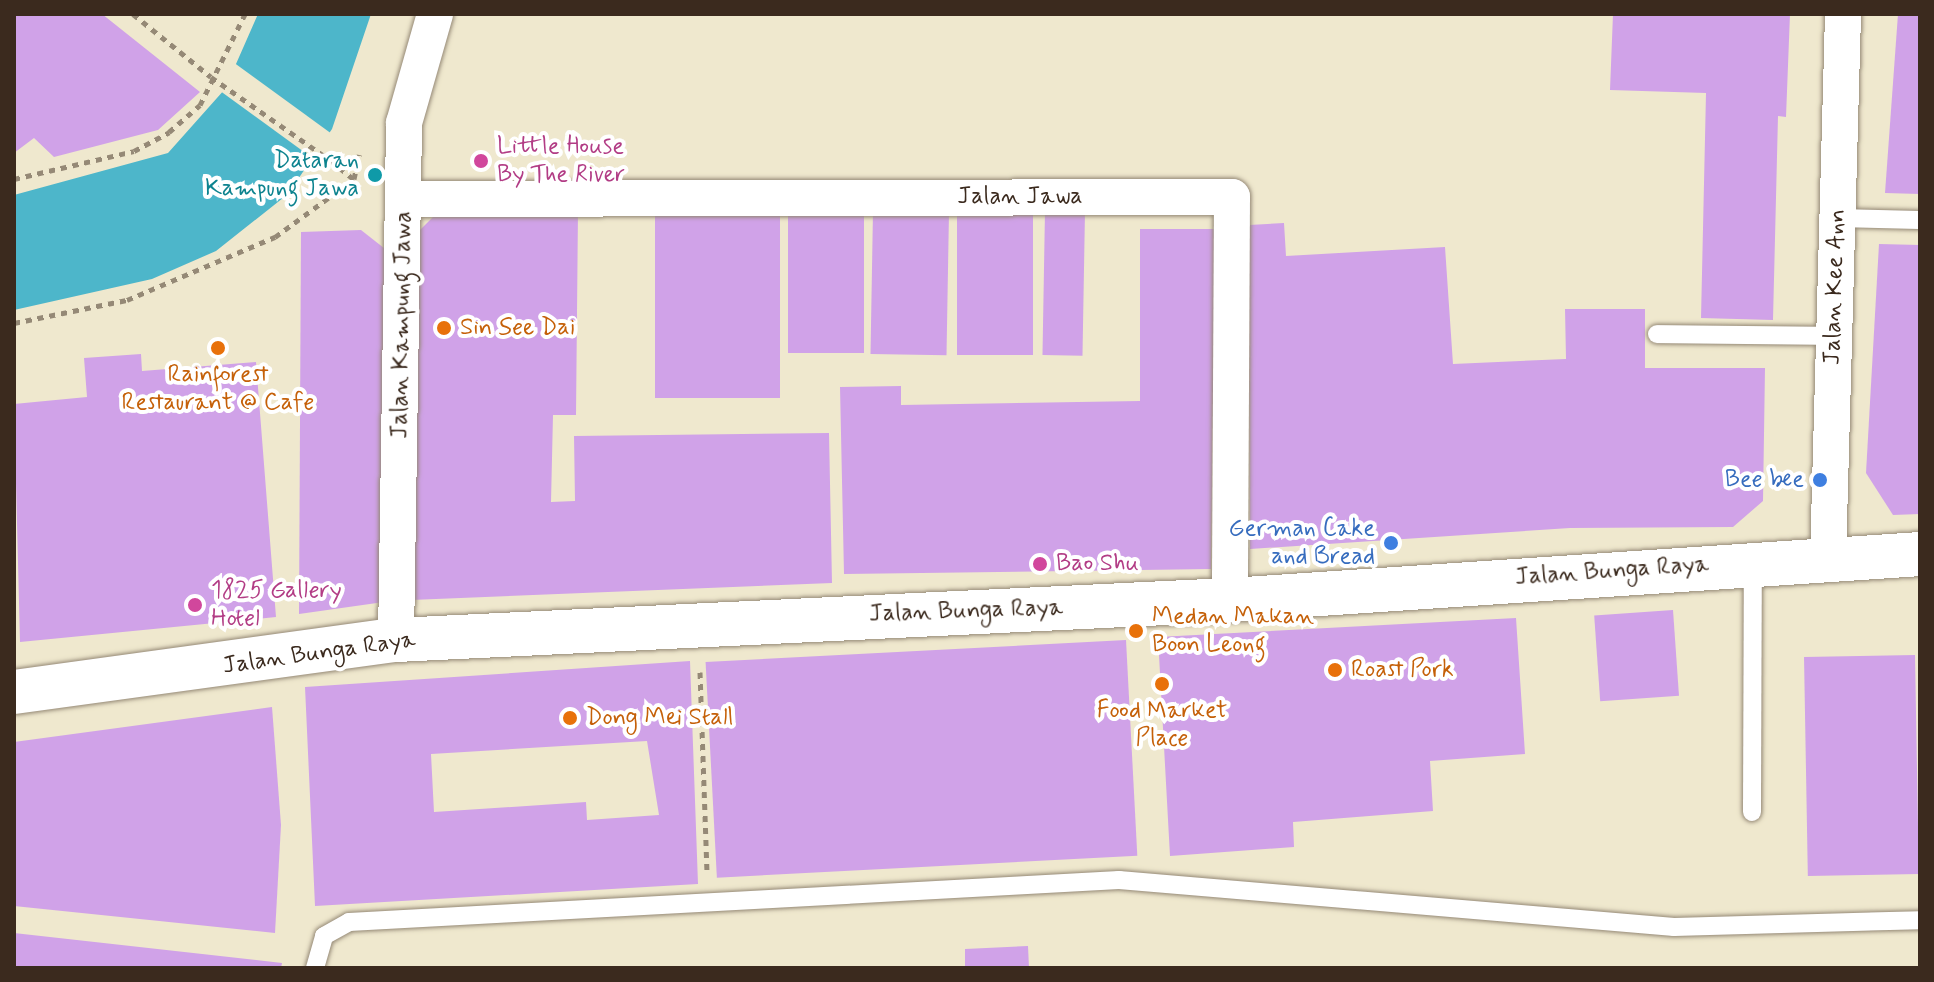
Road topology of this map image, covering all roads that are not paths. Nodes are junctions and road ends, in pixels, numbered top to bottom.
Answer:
1 (435, 14) edge
2 (1843, 14) edge
3 (404, 199) junction
4 (1837, 218) junction
5 (1920, 220) edge
6 (1657, 334) dead end
7 (1834, 336) junction
8 (1920, 554) edge
9 (1828, 559) junction
10 (1753, 563) junction
11 (1230, 600) junction
12 (396, 640) junction
13 (14, 692) edge
14 (1752, 812) dead end
15 (1920, 920) edge
16 (315, 968) edge

1 - 3 street, Jalan Kampung Jawa
2 - 4 street, Jalan Kee Ann
3 - 11 street, Jalan Jawa
3 - 12 street, Jalan Kampung Jawa
4 - 5 lane
4 - 7 street, Jalan Kee Ann
6 - 7 lane
7 - 9 street, Jalan Kee Ann
8 - 9 street, Jalan Bunga Raya
9 - 10 street, Jalan Bunga Raya
10 - 11 street, Jalan Bunga Raya
10 - 14 lane
11 - 12 street, Jalan Bunga Raya
12 - 13 street, Jalan Bunga Raya
15 - 16 lane

